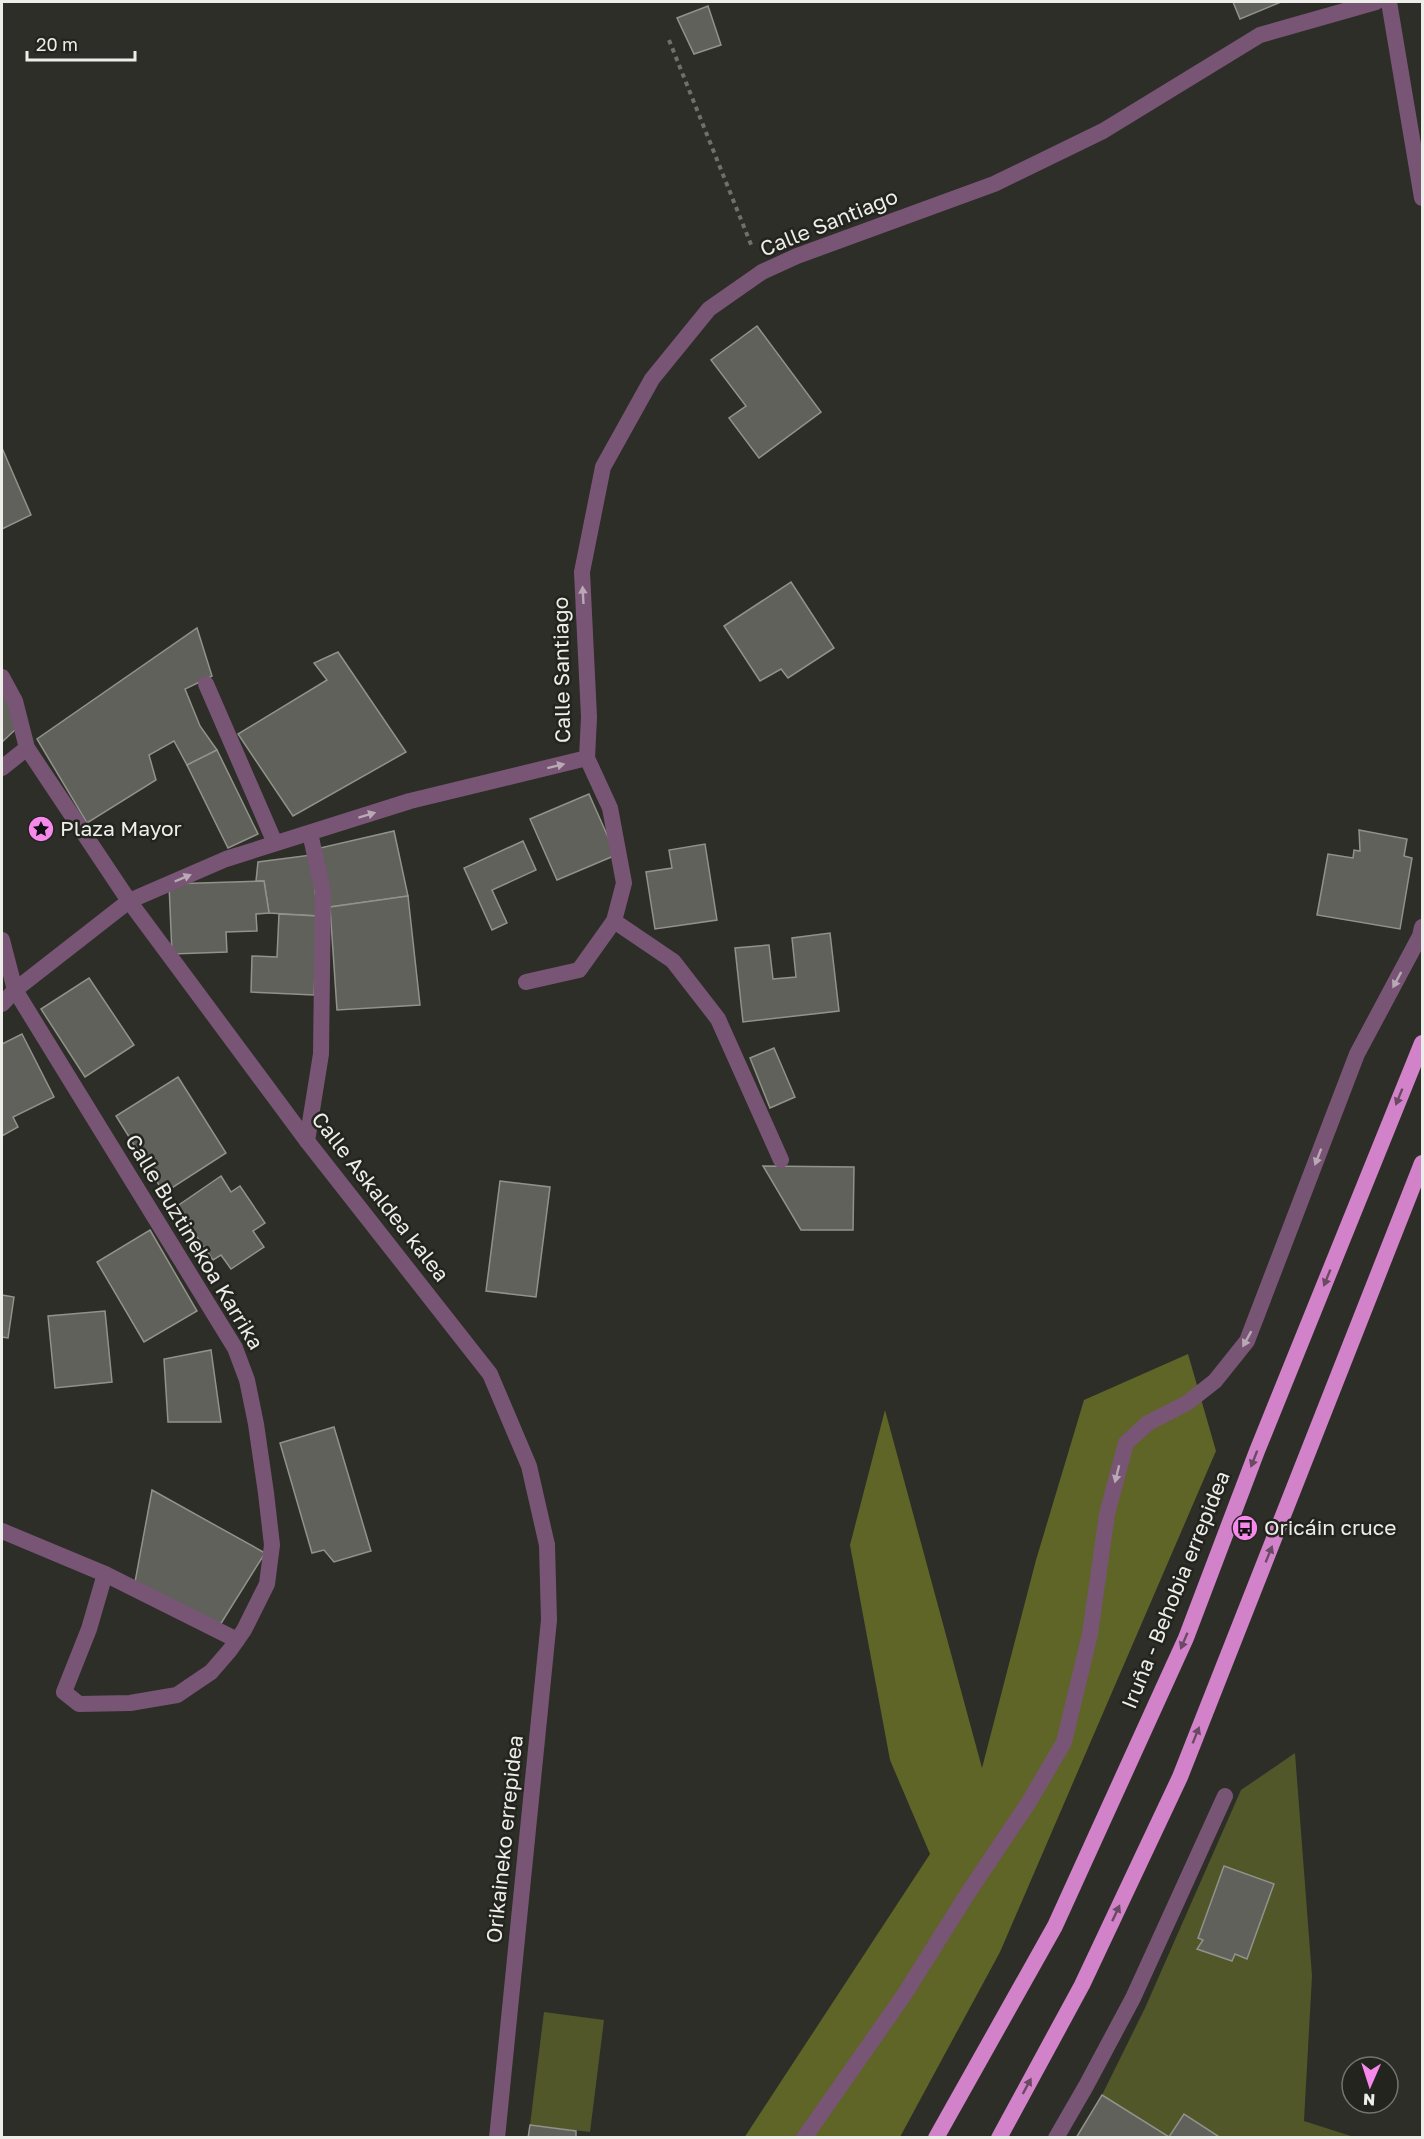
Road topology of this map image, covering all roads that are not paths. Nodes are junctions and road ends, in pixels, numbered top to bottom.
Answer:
1 (1376, 2) edge
2 (1389, 2) edge
3 (1422, 198) edge
4 (2, 677) edge
5 (206, 684) dead end
6 (27, 748) junction
7 (587, 758) junction
8 (2, 768) edge
9 (310, 833) junction
10 (275, 843) junction
11 (129, 901) junction
12 (614, 921) junction
13 (1422, 927) edge
14 (2, 940) edge
15 (526, 982) dead end
16 (15, 990) junction
17 (2, 1004) edge
18 (1422, 1043) edge
19 (307, 1141) junction
20 (781, 1160) dead end
21 (1422, 1163) edge
22 (2, 1531) edge
23 (547, 1545) joint
24 (105, 1574) junction
25 (237, 1640) junction
26 (1225, 1796) dead end
27 (497, 2138) edge
28 (804, 2138) edge
29 (936, 2138) edge
30 (999, 2138) edge
31 (1056, 2138) edge

7 -> 1 street, Calle Santiago
2 - 3 street
4 - 6 street, Calle Askaldea kalea
5 - 10 street
6 - 8 street
6 - 11 street, Calle Askaldea kalea
9 -> 7 street, Calle Santiago
7 - 12 street, Calle Santiago
9 - 10 street, Calle Santiago
9 - 19 street
11 -> 10 street, Calle Santiago
11 - 16 street, Calle Santiago
11 - 19 street, Calle Askaldea kalea
12 - 15 street, Calle Santiago
12 - 20 street
13 -> 28 street
14 - 16 street
16 - 17 street, Calle Santiago
16 - 25 street, Calle Buztinekoa Karrika
18 -> 29 highway, Iruña - Behobia errepidea
19 - 23 street, Calle Askaldea kalea
30 -> 21 highway
22 - 24 street
23 - 27 street, Orikaineko errepidea
24 - 25 street
24 - 25 street, Calle Buztinekoa Karrika
26 - 31 street

